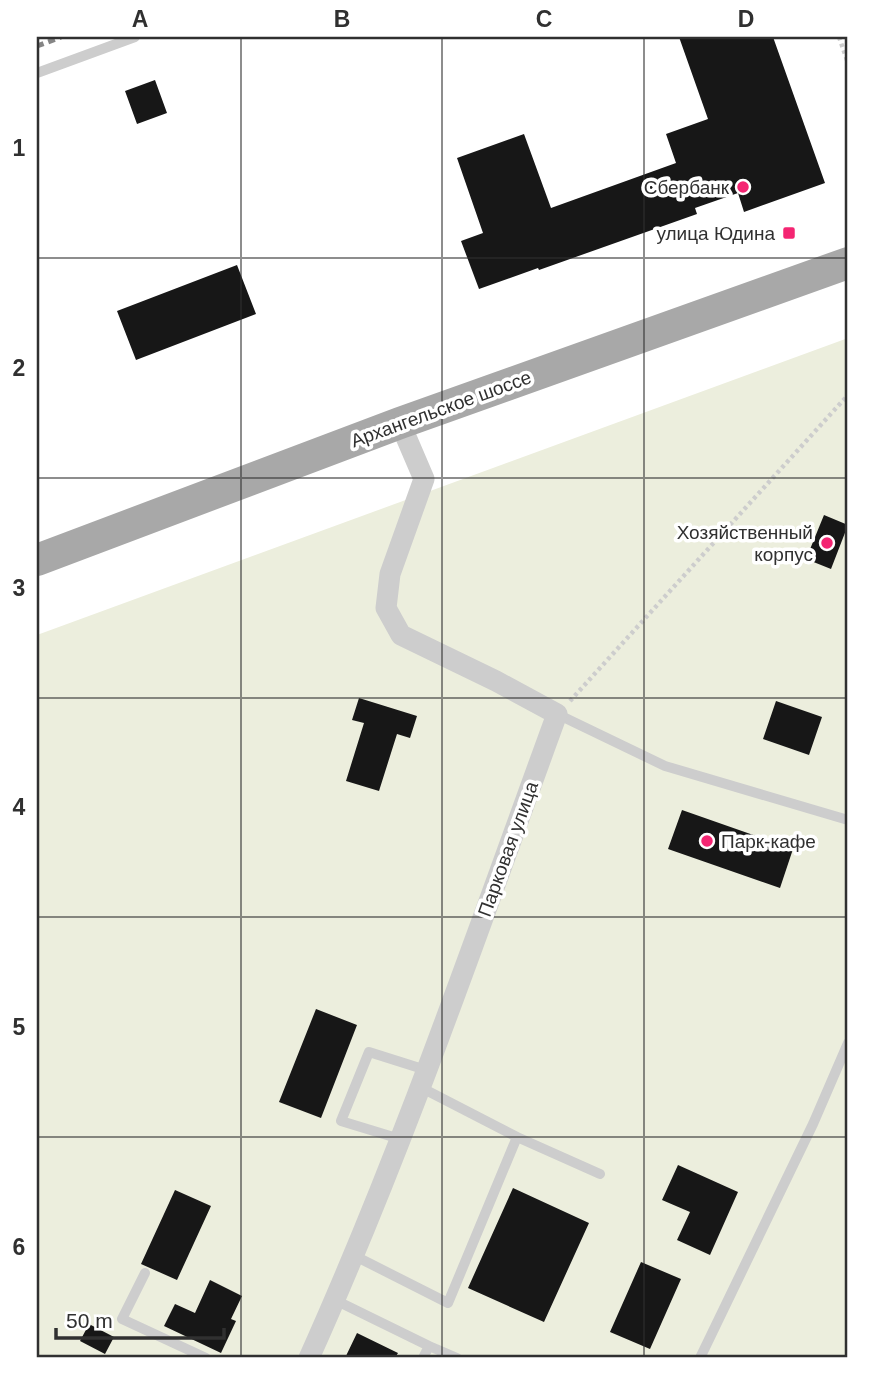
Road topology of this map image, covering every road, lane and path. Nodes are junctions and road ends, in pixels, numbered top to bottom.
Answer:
1 (135, 37) edge
2 (839, 37) edge
3 (848, 63) edge
4 (37, 73) edge
5 (848, 263) edge
6 (848, 395) edge
7 (400, 423) junction
8 (37, 560) edge
9 (557, 714) junction
10 (848, 820) edge
11 (848, 1044) edge
12 (423, 1078) junction
13 (517, 1137) junction
14 (400, 1139) junction
15 (600, 1174) dead end
16 (353, 1255) junction
17 (145, 1273) dead end
18 (335, 1300) junction
19 (429, 1346) junction
20 (206, 1358) edge
21 (309, 1358) edge
22 (423, 1358) edge
23 (457, 1358) edge
24 (700, 1358) edge

1 - 4 lane
2 - 3 path
5 - 7 main road, Архангельское шоссе
6 - 9 path
7 - 8 main road, Архангельское шоссе
7 - 9 street
9 - 10 lane
9 - 12 street, Парковая улица
11 - 24 lane
12 - 13 lane
12 - 14 street, Парковая улица
12 - 14 lane
13 - 15 lane
13 - 16 lane
14 - 16 street, Парковая улица
16 - 18 street, Парковая улица
17 - 20 lane
18 - 19 lane
18 - 21 street, Парковая улица
19 - 22 lane
19 - 23 lane

